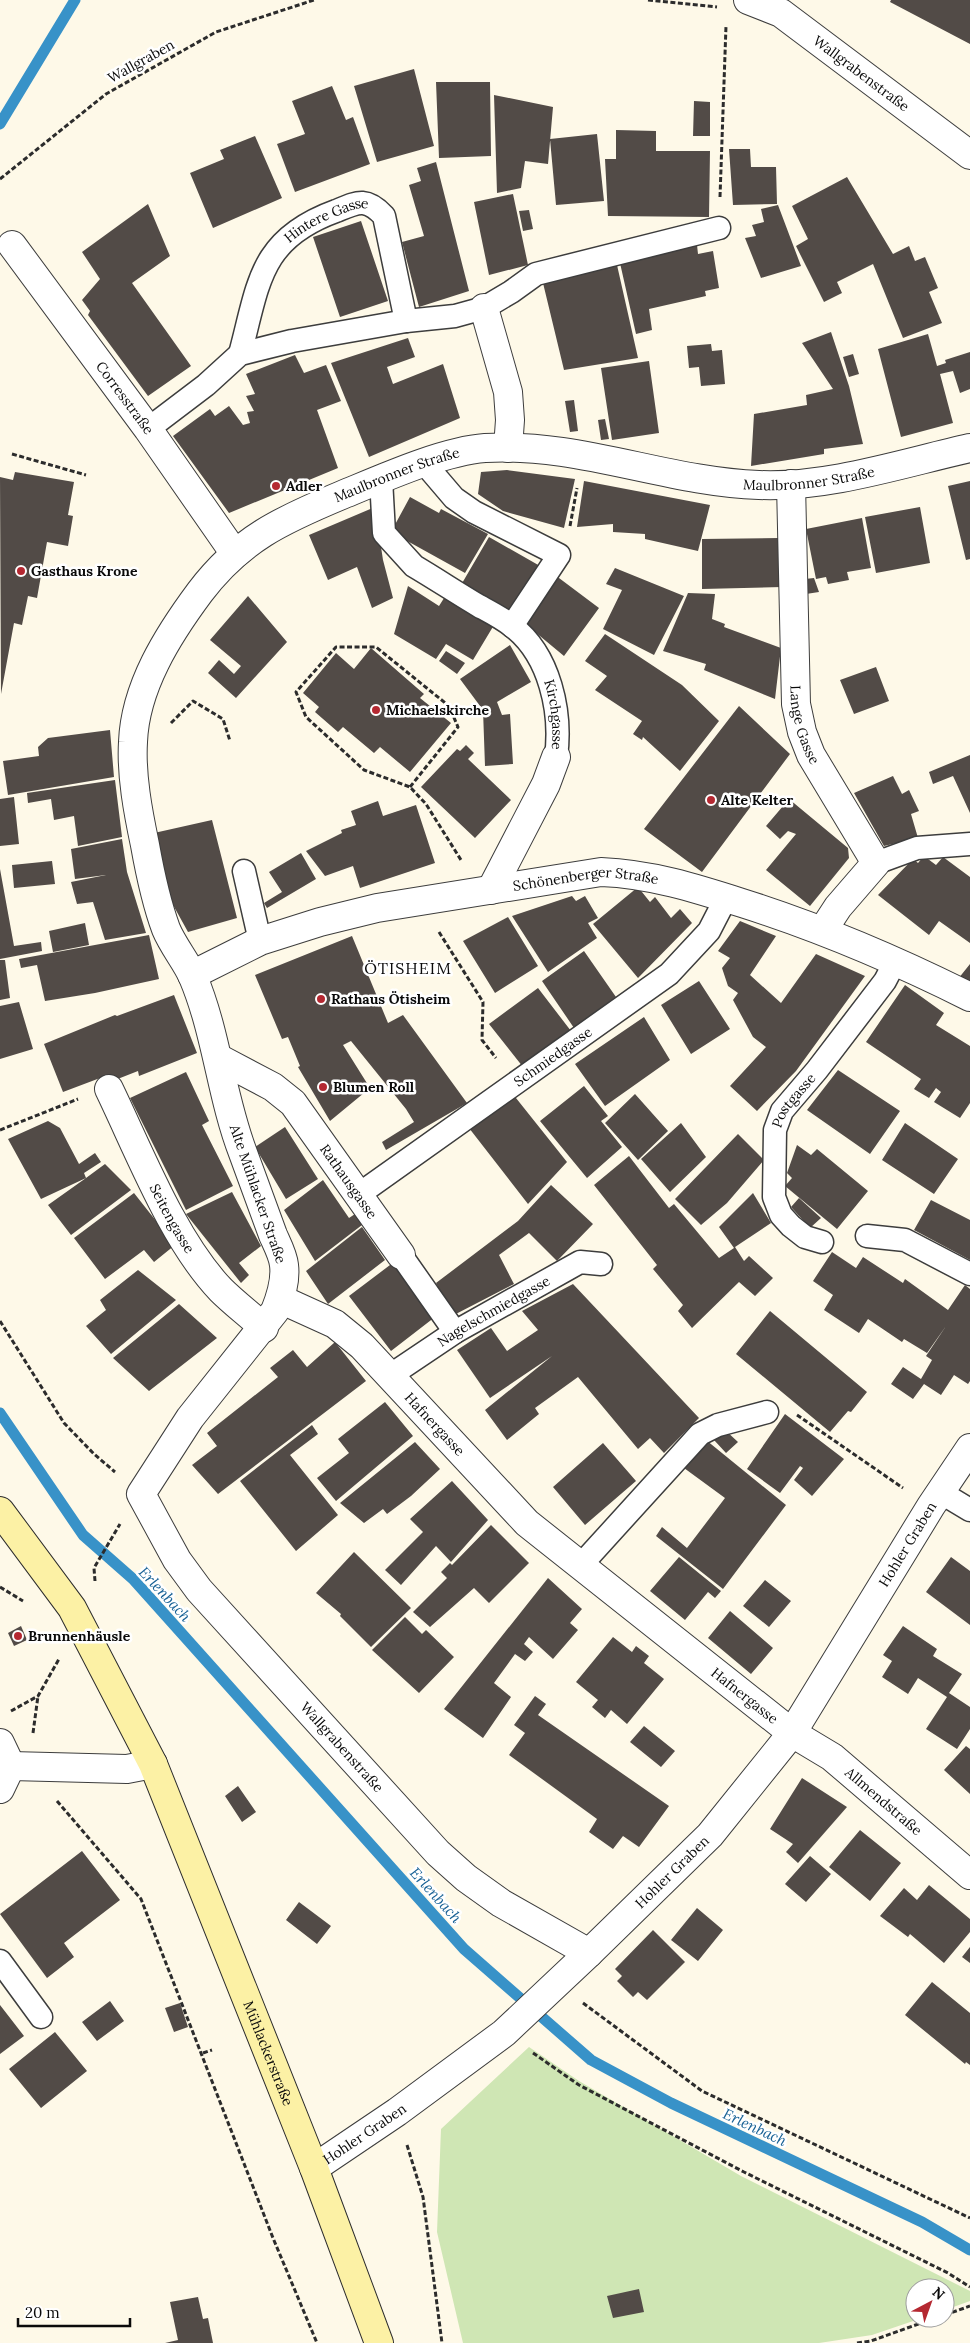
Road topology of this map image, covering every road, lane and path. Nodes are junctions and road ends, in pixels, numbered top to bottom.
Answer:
1 (314, 0) edge
2 (748, 0) edge
3 (786, 7) edge
4 (726, 17) dead end
5 (970, 155) edge
6 (0, 179) edge
7 (719, 228) joint
8 (12, 245) dead end
9 (484, 308) junction
10 (406, 321) junction
11 (240, 354) junction
12 (148, 429) junction
13 (508, 448) junction
14 (970, 448) edge
15 (12, 454) dead end
16 (425, 464) junction
17 (86, 475) dead end
18 (381, 479) junction
19 (578, 484) dead end
20 (791, 484) junction
21 (235, 554) junction
22 (559, 554) junction
23 (512, 626) junction
24 (193, 701) dead end
25 (230, 741) dead end
26 (556, 757) joint
27 (410, 787) junction
28 (970, 844) edge
29 (876, 863) junction
30 (244, 871) dead end
31 (486, 891) junction
32 (726, 898) junction
33 (421, 902) junction
34 (823, 930) junction
35 (260, 941) junction
36 (896, 960) junction
37 (192, 975) junction
38 (970, 998) edge
39 (218, 1058) junction
40 (515, 1082) junction
41 (109, 1089) joint
42 (0, 1130) edge
43 (358, 1195) junction
44 (867, 1236) dead end
45 (822, 1242) dead end
46 (401, 1255) joint
47 (601, 1264) dead end
48 (970, 1274) edge
49 (280, 1299) junction
50 (0, 1320) edge
51 (264, 1328) junction
52 (455, 1332) junction
53 (391, 1375) junction
54 (767, 1412) joint
55 (970, 1448) edge
56 (141, 1494) junction
57 (936, 1499) junction
58 (970, 1510) edge
59 (0, 1511) edge
60 (116, 1530) dead end
61 (580, 1566) junction
62 (94, 1568) dead end
63 (38, 1696) dead end
64 (792, 1733) junction
65 (153, 1764) junction
66 (10, 1766) edge
67 (970, 1875) edge
68 (589, 1953) junction
69 (0, 1961) edge
70 (556, 1984) junction
71 (41, 2016) dead end
72 (504, 2033) junction
73 (212, 2050) dead end
74 (203, 2054) junction
75 (397, 2112) junction
76 (314, 2168) junction
77 (970, 2218) edge
78 (970, 2287) edge
79 (970, 2306) edge
80 (955, 2311) edge
81 (907, 2328) edge
82 (317, 2343) edge
83 (379, 2343) edge
84 (442, 2343) edge
85 (858, 2343) edge

1 - 6 path, Wallgraben
2 - 3 street, Wallgrabenstraße
3 - 5 street, Wallgrabenstraße
4 - 7 path
7 - 9 lane
8 - 12 street, Corresstraße
9 - 10 lane
9 - 13 street
10 - 11 lane
10 - 11 lane, Hintere Gasse
11 - 12 lane
12 - 21 street, Corresstraße
13 - 16 street, Maulbronner Straße
13 - 20 street, Maulbronner Straße
14 - 20 street, Maulbronner Straße
15 - 17 path
16 - 18 street, Maulbronner Straße
16 - 22 lane
18 - 21 street, Maulbronner Straße
18 - 23 lane, Kirchgasse
19 - 22 path
20 - 29 street, Lange Gasse
21 - 37 street, Maulbronner Straße
22 - 23 lane
23 - 26 lane, Kirchgasse
24 - 25 path
26 - 31 street, Kirchgasse
27 - 27 path
27 - 31 path
28 - 29 lane
29 - 34 street
30 - 35 lane
31 - 32 street, Schönenberger Straße
31 - 33 street, Schönenberger Straße
32 - 34 street, Schönenberger Straße
32 - 40 lane, Schmiedgasse
33 - 35 street, Schönenberger Straße
33 - 40 path
34 - 36 street, Schönenberger Straße
35 - 37 street, Schönenberger Straße
36 - 38 street, Schönenberger Straße
36 - 45 lane, Postgasse
37 - 39 street, Alte Mühlacker Straße
39 - 43 street, Rathausgasse
39 - 49 street, Alte Mühlacker Straße
40 - 43 lane, Schmiedgasse
41 - 42 path
41 - 51 street, Seitengasse
43 - 46 street, Rathausgasse
44 - 48 lane
46 - 52 lane, Rathausgasse
47 - 52 lane, Nagelschmiedgasse
49 - 51 street, Alte Mühlacker Straße
49 - 53 street, Hafnergasse
50 - 56 path
51 - 56 street, Alte Mühlacker Straße
52 - 53 lane, Nagelschmiedgasse
53 - 61 street, Hafnergasse
54 - 57 path
54 - 61 lane
55 - 57 street, Hohler Graben
56 - 68 street, Wallgrabenstraße
57 - 58 lane, Hohler Graben
57 - 64 street, Hohler Graben
59 - 65 main road, Mühlackerstraße
60 - 62 path
61 - 64 street, Hafnergasse
63 - 66 path
64 - 67 street, Allmendstraße
64 - 68 street, Hohler Graben
65 - 66 street
65 - 76 main road, Mühlackerstraße
66 - 74 path
68 - 70 street, Hohler Graben
69 - 71 lane
70 - 72 street, Hohler Graben
70 - 77 path
72 - 75 street, Hohler Graben
72 - 78 path
73 - 74 path
74 - 82 path
75 - 76 street, Hohler Graben
75 - 84 path
76 - 83 main road, Mühlackerstraße
79 - 80 path
81 - 85 path

